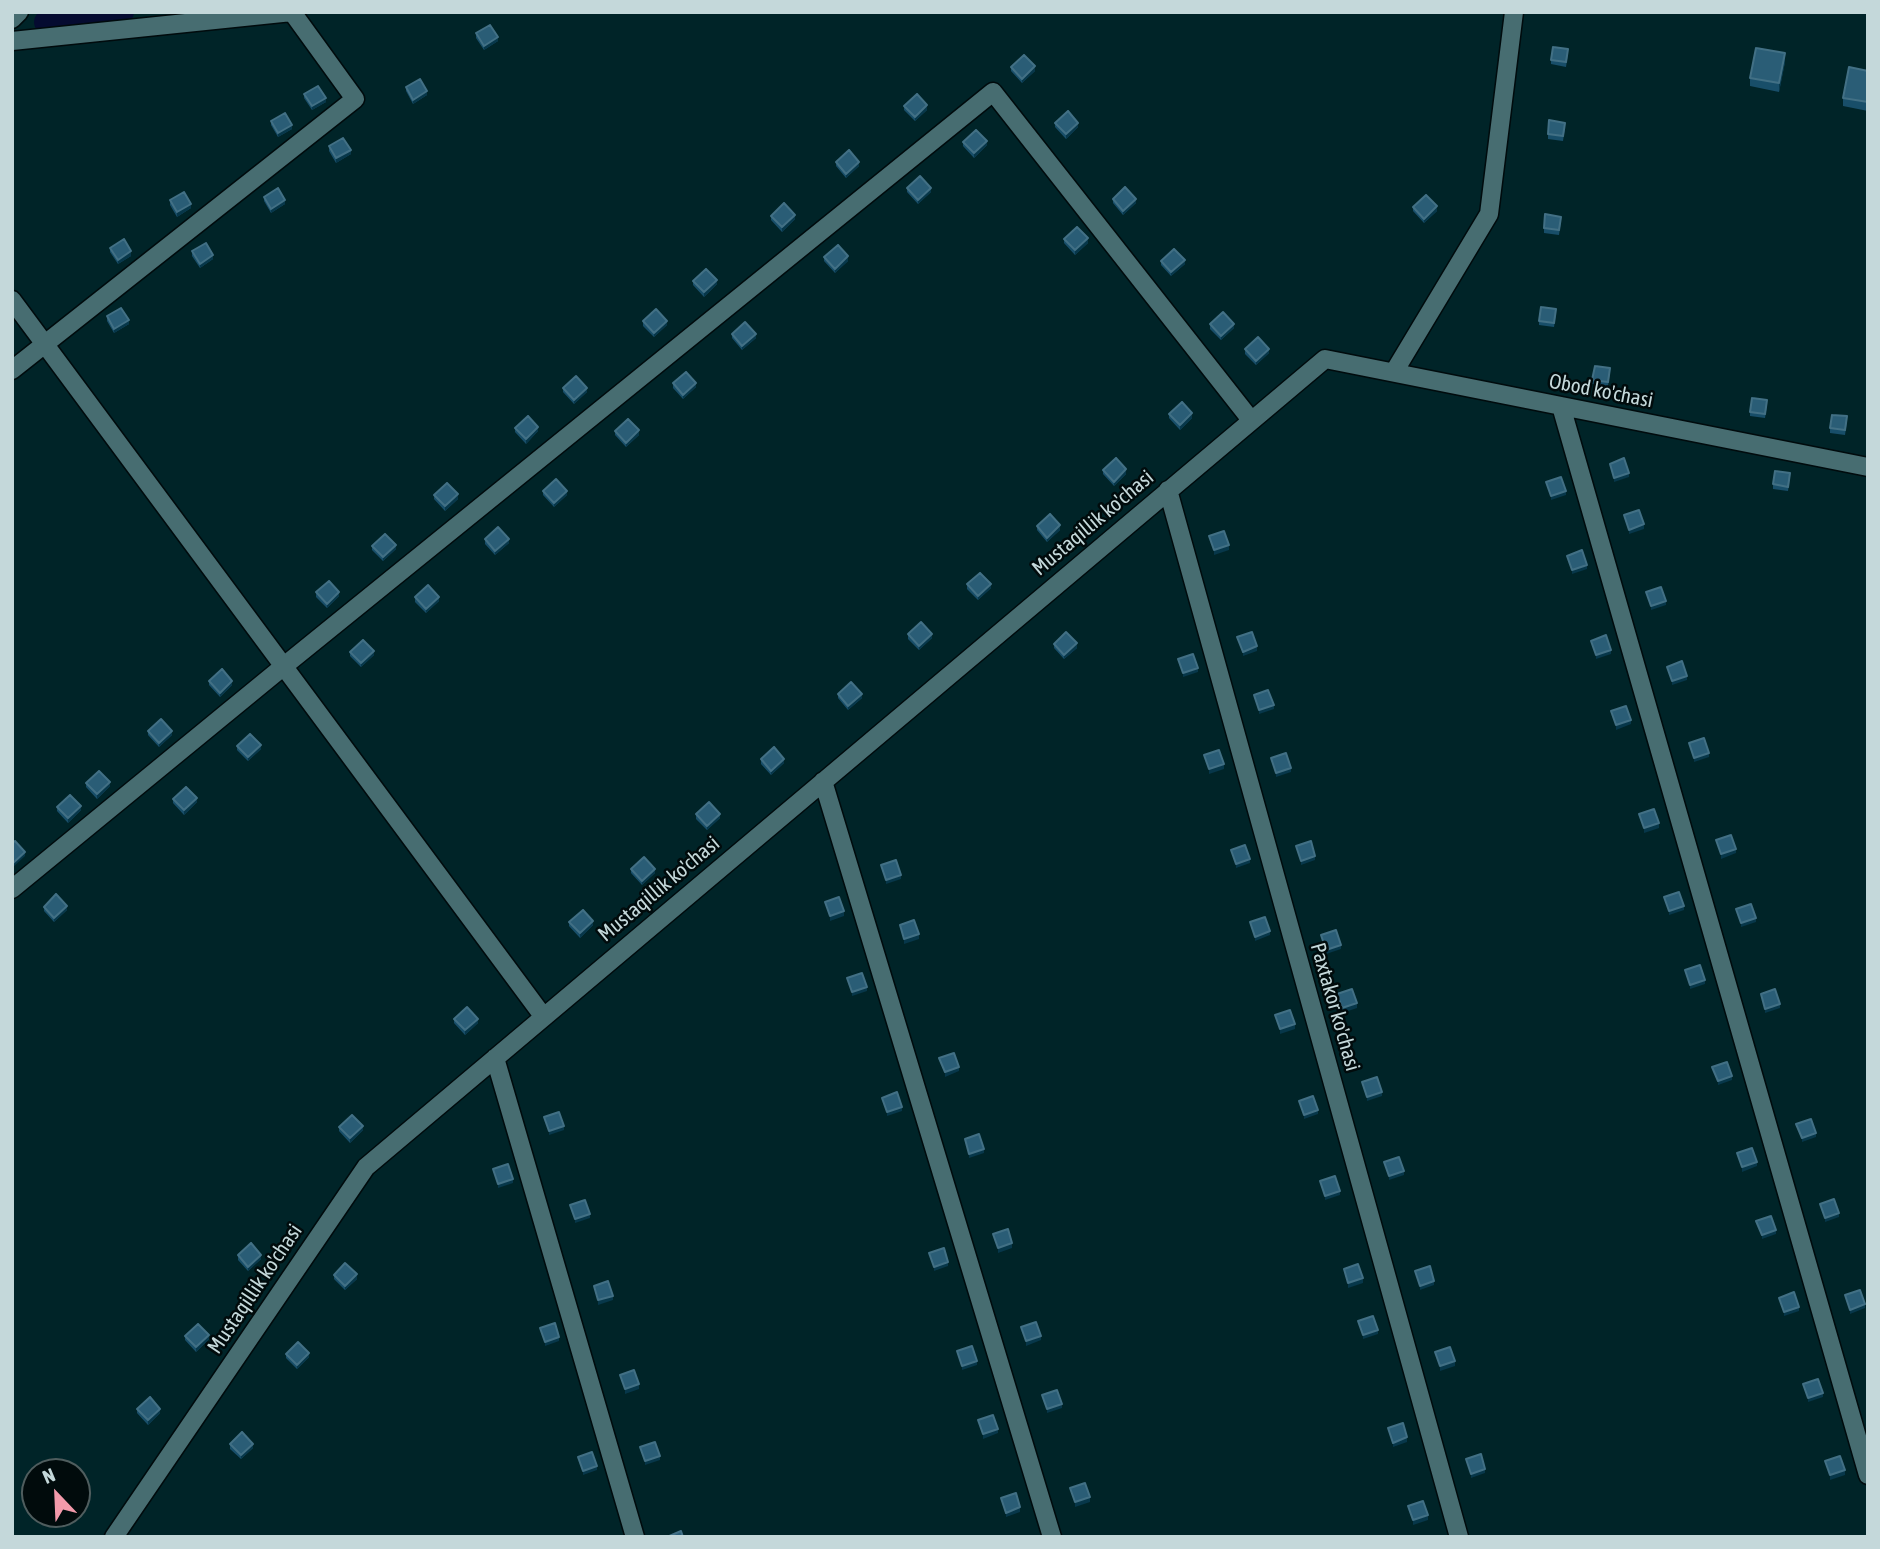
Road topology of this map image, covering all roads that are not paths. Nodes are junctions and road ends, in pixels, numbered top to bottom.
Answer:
1 (19, 12) edge
2 (1514, 12) edge
3 (12, 19) edge
4 (12, 41) edge
5 (12, 300) edge
6 (45, 344) junction
7 (1325, 359) joint
8 (12, 370) edge
9 (1394, 372) junction
10 (1561, 406) junction
11 (1251, 420) junction
12 (1868, 467) edge
13 (1168, 489) junction
14 (284, 666) junction
15 (823, 781) junction
16 (12, 890) edge
17 (544, 1016) junction
18 (495, 1058) junction
19 (1868, 1475) edge
20 (114, 1537) edge
21 (635, 1537) edge
22 (1052, 1537) edge
23 (1459, 1537) edge

1 - 3 street
2 - 9 street
4 - 6 street
5 - 6 street
6 - 8 street
6 - 14 street
7 - 9 street, Obod ko'chasi
7 - 11 street, Mustaqillik ko'chasi
9 - 10 street, Obod ko'chasi
10 - 12 street, Obod ko'chasi
10 - 19 street
11 - 13 street, Mustaqillik ko'chasi
11 - 14 street
13 - 15 street, Mustaqillik ko'chasi
13 - 23 street, Paxtakor ko'chasi
14 - 16 street
14 - 17 street
15 - 17 street, Mustaqillik ko'chasi
15 - 22 street
17 - 18 street, Mustaqillik ko'chasi
18 - 20 street, Mustaqillik ko'chasi
18 - 21 street

